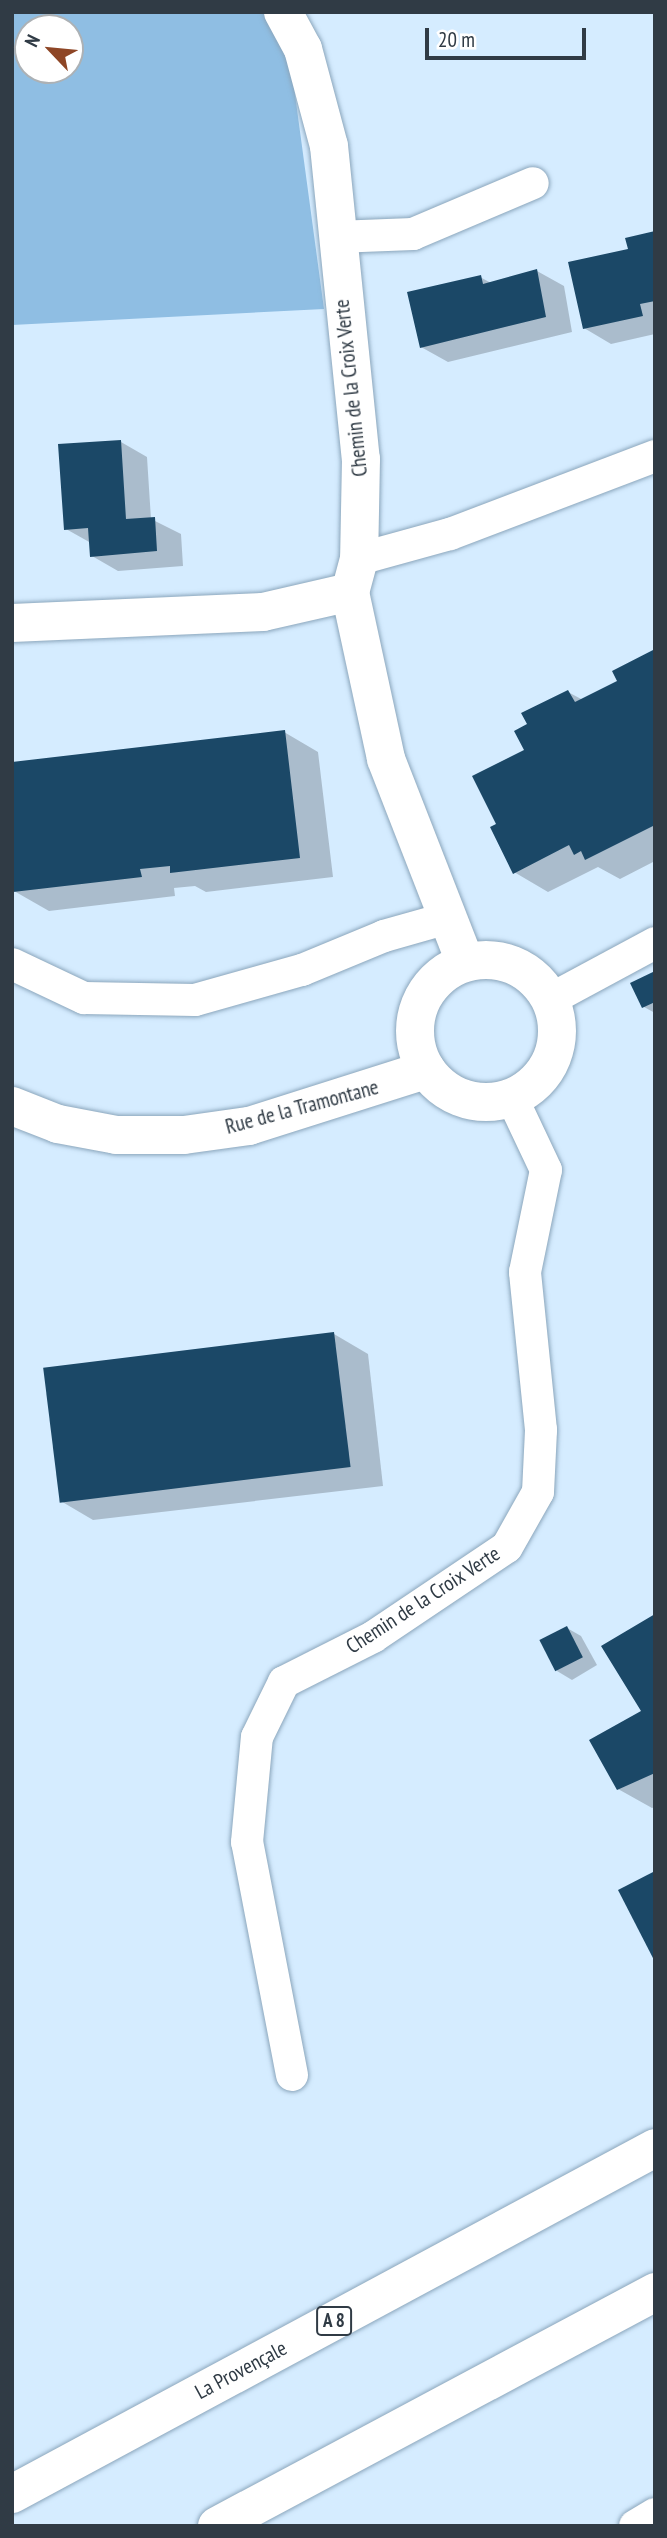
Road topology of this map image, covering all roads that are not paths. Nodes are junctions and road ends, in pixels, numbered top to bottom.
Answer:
1 (291, 27) edge
2 (533, 183) dead end
3 (336, 237) junction
4 (655, 456) edge
5 (355, 576) junction
6 (12, 623) edge
7 (444, 919) junction
8 (655, 943) edge
9 (465, 962) junction
10 (12, 964) edge
11 (551, 999) junction
12 (426, 1070) junction
13 (512, 1098) junction
14 (12, 1106) edge
15 (292, 2075) dead end
16 (655, 2148) edge
17 (655, 2292) edge
18 (12, 2494) edge
19 (655, 2514) edge
20 (217, 2526) edge
21 (635, 2526) edge

1 - 3 main road, Chemin de la Croix Verte
2 - 3 lane
3 - 5 main road, Chemin de la Croix Verte
4 - 5 lane
5 - 6 main road
5 - 7 main road, Chemin de la Croix Verte
7 - 9 main road, Chemin de la Croix Verte
7 - 10 lane
8 - 11 lane
9 - 11 main road
9 - 12 main road
11 - 13 main road
12 - 13 main road
12 - 14 main road, Rue de la Tramontane
13 - 15 lane, Chemin de la Croix Verte
16 - 18 main road, La Provençale / A 8
17 - 20 main road
19 - 21 lane

